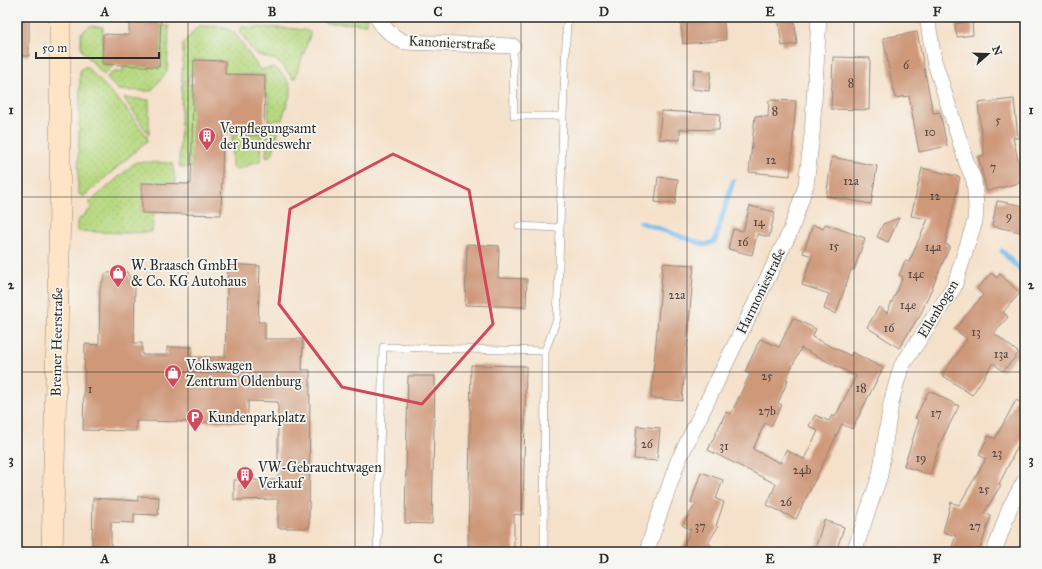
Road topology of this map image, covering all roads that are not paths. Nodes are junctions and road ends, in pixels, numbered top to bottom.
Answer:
1 (60, 17) edge
2 (377, 17) edge
3 (567, 17) edge
4 (819, 17) edge
5 (928, 17) edge
6 (513, 46) joint
7 (563, 116) junction
8 (519, 226) dead end
9 (560, 228) junction
10 (545, 351) junction
11 (1025, 480) edge
12 (52, 552) edge
13 (377, 552) edge
14 (544, 552) edge
15 (649, 552) edge
16 (854, 552) edge
17 (994, 552) edge

1 - 12 street, Bremer Heerstraße
2 - 6 street, Kanonierstraße
3 - 7 lane
4 - 15 street, Harmoniestraße
5 - 16 street, Ellenbogen
6 - 7 lane
7 - 9 lane
8 - 9 lane
9 - 10 lane
10 - 13 lane
10 - 14 lane
11 - 17 street

